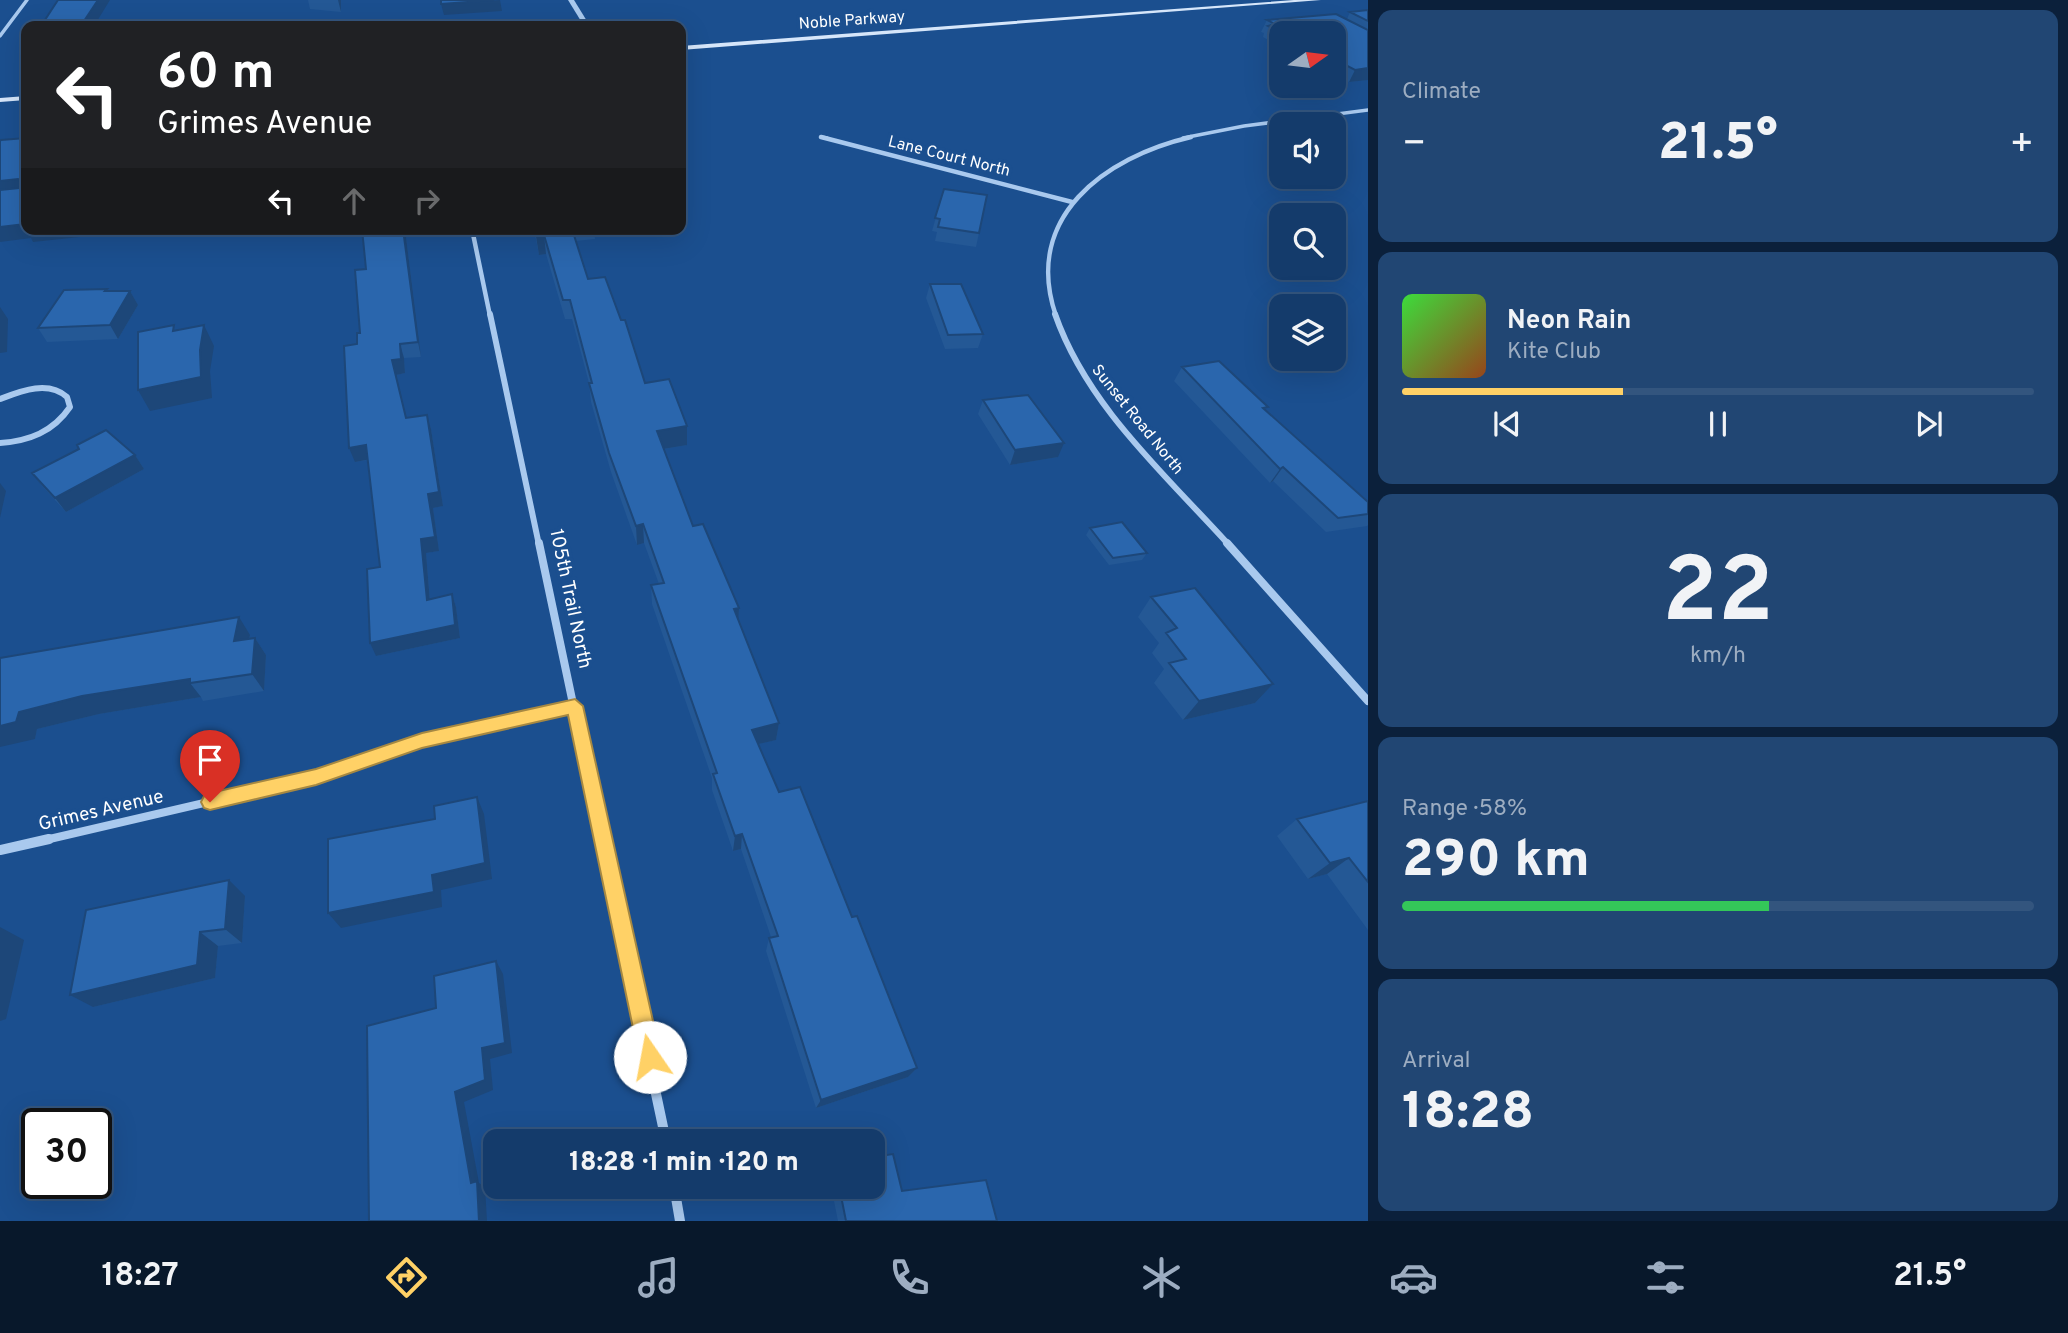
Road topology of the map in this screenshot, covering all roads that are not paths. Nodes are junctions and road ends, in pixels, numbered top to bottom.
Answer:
1 (27, 0) edge
2 (571, 0) edge
3 (1318, 0) edge
4 (584, 21) edge
5 (0, 36) edge
6 (686, 48) edge
7 (21, 98) edge
8 (0, 100) edge
9 (1368, 110) edge
10 (821, 137) dead end
11 (1072, 202) junction
12 (473, 235) edge
13 (0, 399) edge
14 (0, 443) edge
15 (1368, 701) edge
16 (575, 706) junction
17 (0, 850) edge
18 (663, 1129) edge
19 (676, 1199) edge
20 (680, 1221) edge

1 - 5 street
2 - 4 street
3 - 6 main road, Noble Parkway
7 - 8 main road
9 - 11 street, Sunset Road North
10 - 11 street, Lane Court North
11 - 15 street, Sunset Road North
12 - 16 street, 105th Trail North
13 - 14 street
16 - 17 street, Grimes Avenue
16 - 18 street, 105th Trail North
19 - 20 street

